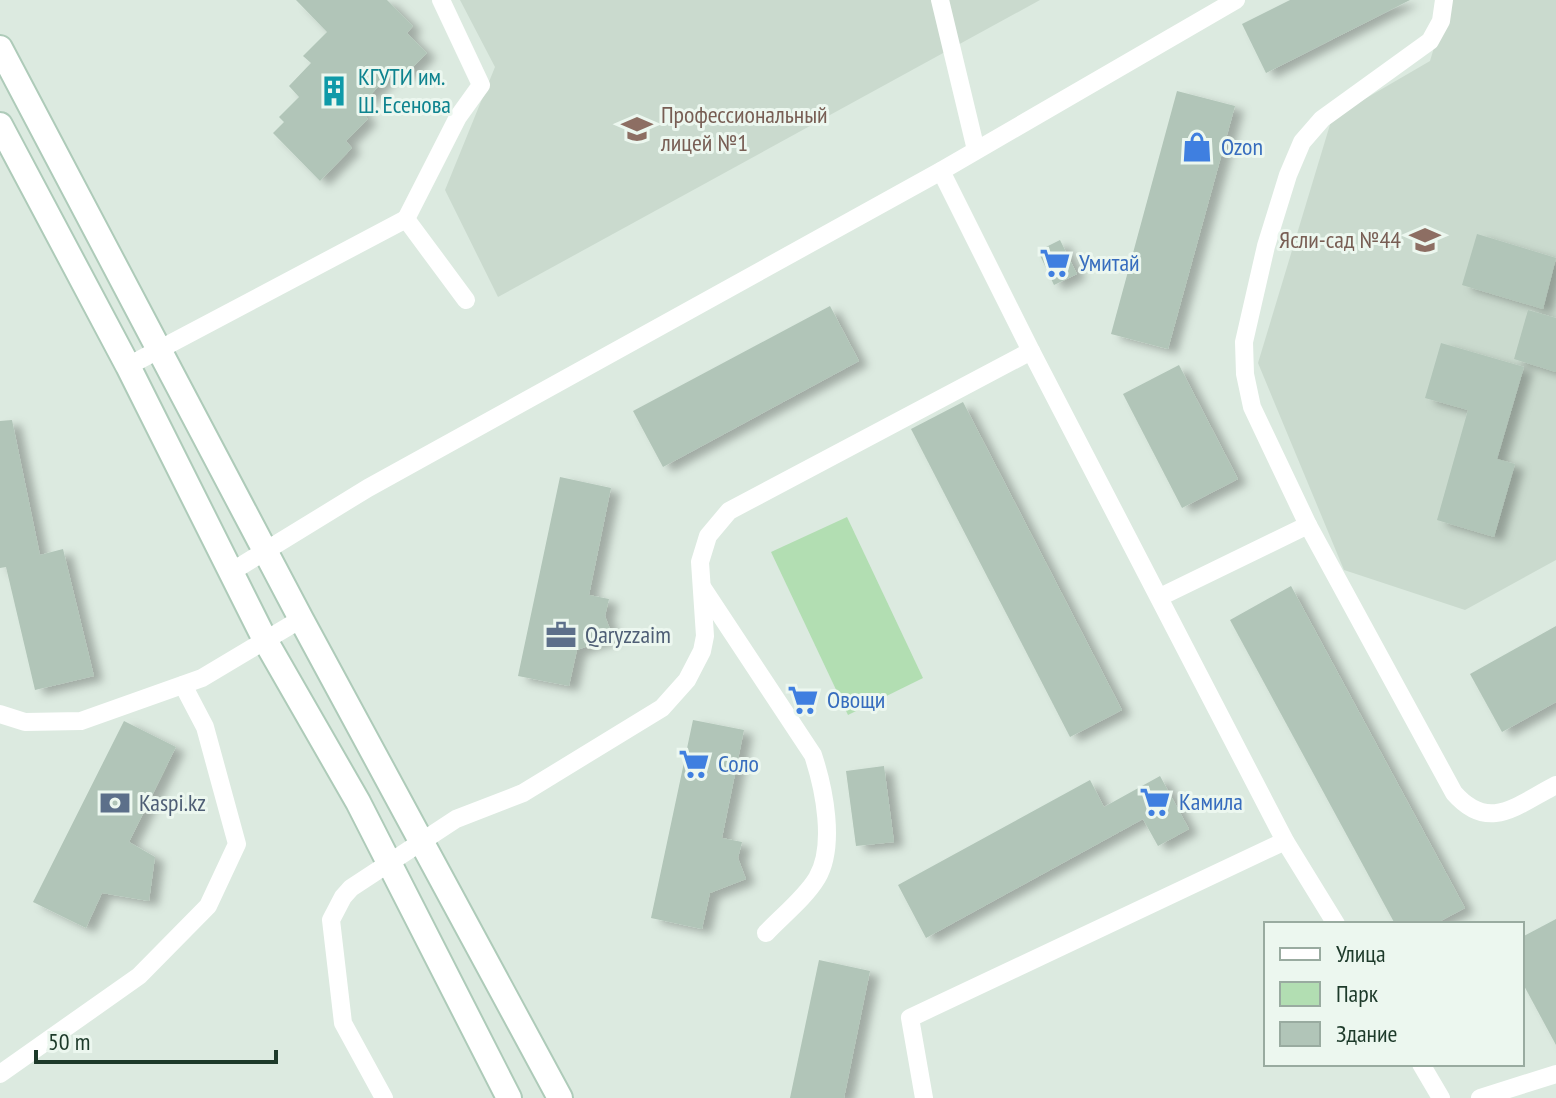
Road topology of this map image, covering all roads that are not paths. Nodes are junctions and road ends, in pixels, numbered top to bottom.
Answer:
1 (441, 0) edge
2 (940, 0) edge
3 (1236, 0) edge
4 (1444, 0) edge
5 (0, 48) edge
6 (0, 125) edge
7 (976, 150) junction
8 (941, 171) junction
9 (406, 219) junction
10 (466, 300) dead end
11 (160, 350) junction
12 (1031, 351) junction
13 (128, 366) junction
14 (1308, 525) junction
15 (267, 551) junction
16 (231, 572) junction
17 (701, 585) junction
18 (1160, 597) junction
19 (301, 619) junction
20 (265, 640) junction
21 (183, 685) junction
22 (0, 714) edge
23 (1556, 785) edge
24 (422, 841) junction
25 (1285, 841) junction
26 (387, 863) junction
27 (1335, 922) edge
28 (766, 933) dead end
29 (1422, 1066) edge
30 (0, 1074) edge
31 (1556, 1074) edge
32 (384, 1098) edge
33 (509, 1098) edge
34 (560, 1098) edge
35 (924, 1098) edge
36 (1441, 1098) edge
37 (1480, 1098) edge

1 - 9 lane
2 - 7 lane
3 - 7 lane
4 - 14 lane
5 - 11 main road
6 - 13 main road
7 - 8 lane
8 - 12 lane
8 - 15 lane
9 - 10 lane
9 - 11 lane
11 - 13 lane
11 - 15 main road
12 - 17 lane
12 - 18 lane
13 - 16 main road
14 - 18 lane
14 - 23 lane
15 - 16 lane
15 - 19 main road
16 - 20 main road
17 - 24 lane
17 - 28 lane
18 - 25 lane
19 - 20 lane
19 - 24 main road
20 - 21 lane
20 - 26 main road
21 - 22 lane
21 - 30 lane
24 - 26 lane
24 - 34 main road
25 - 27 lane
25 - 35 lane
26 - 32 lane
26 - 33 main road
29 - 36 lane
31 - 37 lane

